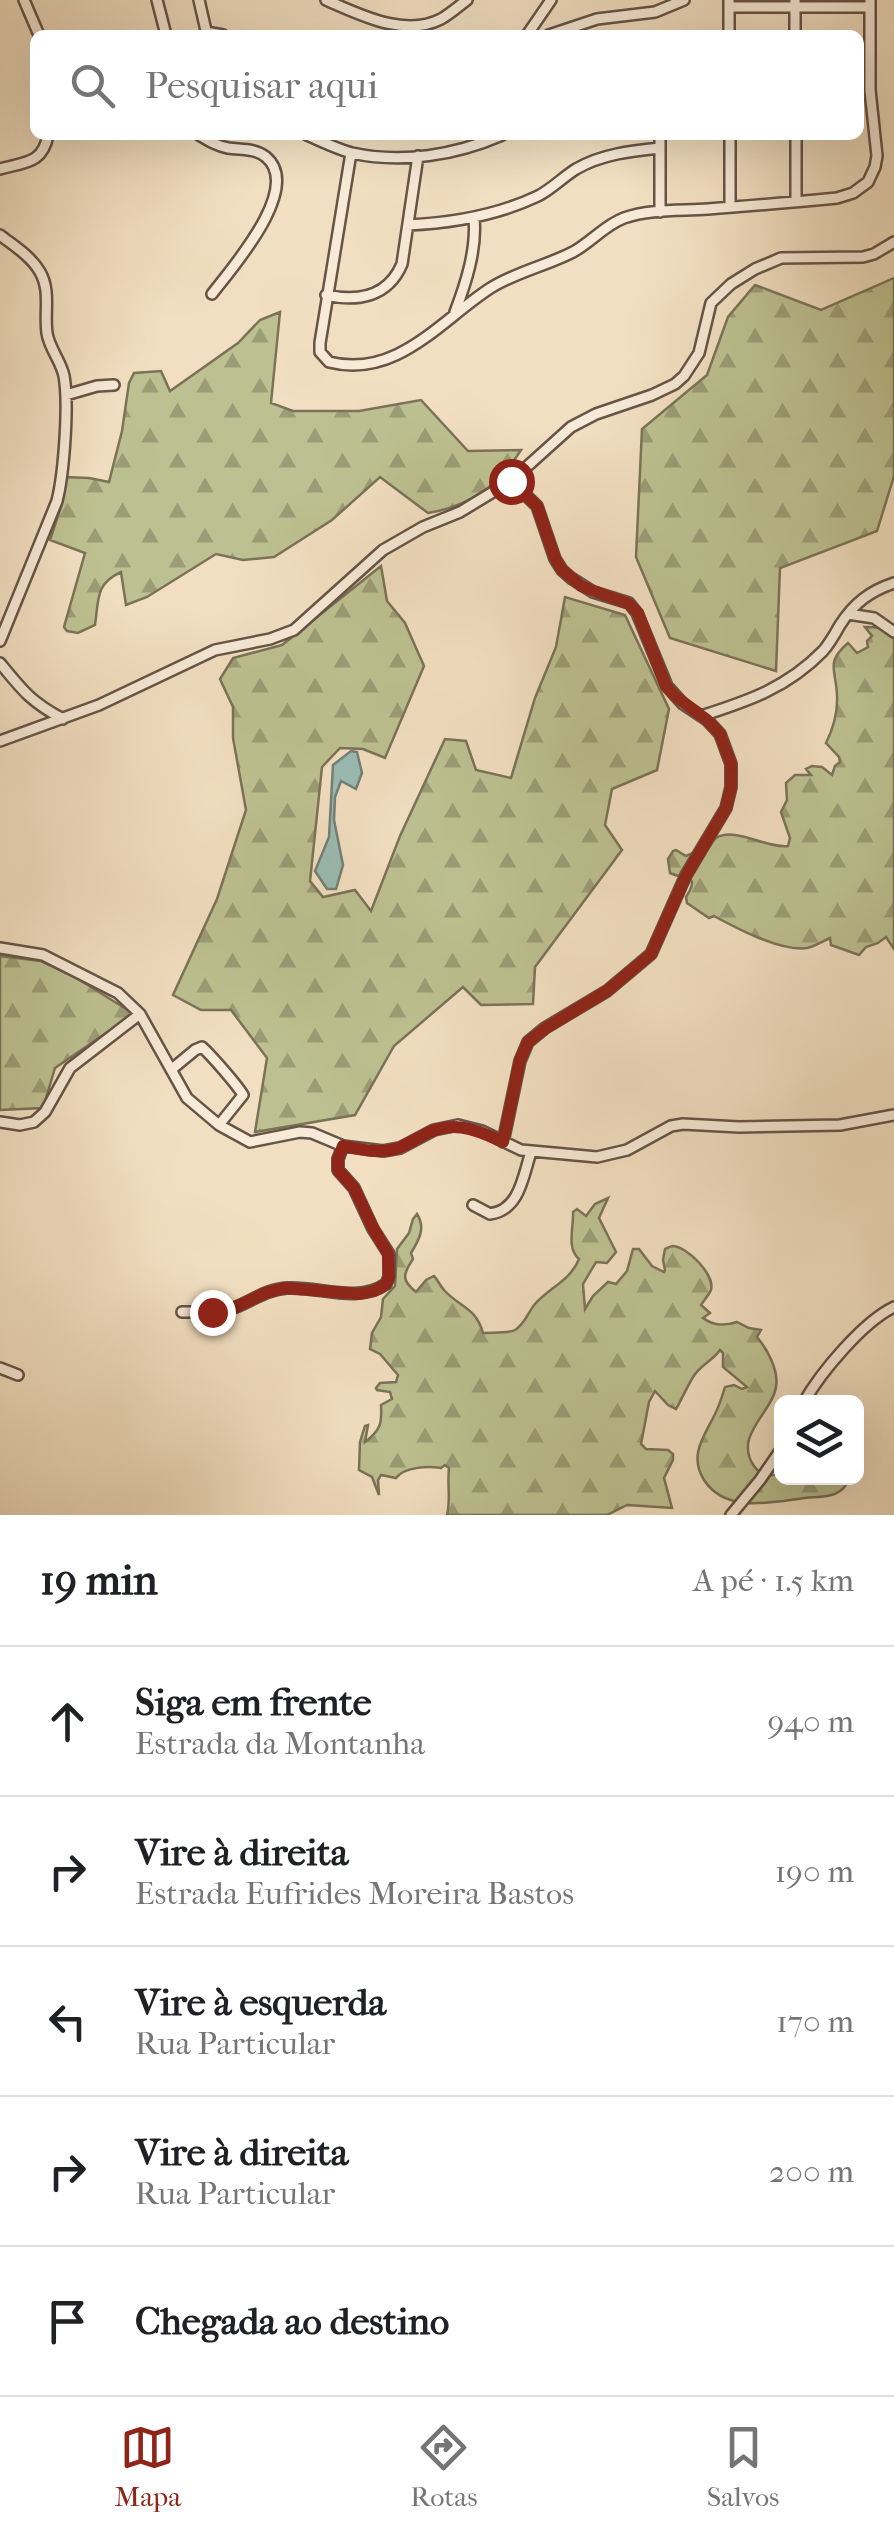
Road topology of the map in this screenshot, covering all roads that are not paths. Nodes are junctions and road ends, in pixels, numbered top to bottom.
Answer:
1 (24, 0) edge
2 (158, 0) edge
3 (199, 0) edge
4 (326, 0) edge
5 (467, 0) edge
6 (550, 0) edge
7 (684, 0) edge
8 (729, 3) edge
9 (795, 3) edge
10 (870, 4) edge
11 (439, 20) junction
12 (539, 20) junction
13 (37, 30) edge
14 (165, 30) edge
15 (205, 30) edge
16 (443, 30) edge
17 (533, 30) edge
18 (550, 30) edge
19 (564, 30) edge
20 (729, 30) edge
21 (796, 30) edge
22 (47, 140) edge
23 (209, 140) edge
24 (320, 140) edge
25 (482, 140) edge
26 (660, 140) edge
27 (730, 140) edge
28 (796, 140) edge
29 (660, 148) junction
30 (351, 152) junction
31 (418, 156) junction
32 (0, 168) edge
33 (796, 202) junction
34 (730, 207) junction
35 (660, 212) junction
36 (474, 218) junction
37 (408, 226) junction
38 (0, 235) edge
39 (894, 242) edge
40 (464, 288) junction
41 (486, 291) junction
42 (212, 294) dead end
43 (326, 295) junction
44 (464, 302) junction
45 (114, 385) dead end
46 (66, 394) junction
47 (511, 481) junction
48 (894, 583) edge
49 (848, 614) junction
50 (894, 632) edge
51 (0, 641) edge
52 (0, 663) edge
53 (700, 716) junction
54 (63, 718) junction
55 (0, 741) edge
56 (0, 948) edge
57 (140, 1014) junction
58 (172, 1069) junction
59 (894, 1115) edge
60 (0, 1122) edge
61 (219, 1125) junction
62 (503, 1142) junction
63 (343, 1146) junction
64 (531, 1152) junction
65 (473, 1204) dead end
66 (894, 1307) edge
67 (182, 1312) dead end
68 (0, 1368) edge
69 (18, 1375) dead end
70 (809, 1395) edge
71 (774, 1460) edge
72 (731, 1515) edge

1 - 13 street
2 - 14 street
3 - 15 street
4 - 11 street
5 - 11 street
6 - 12 street
7 - 19 street
8 - 9 street
8 - 20 street
9 - 10 street
9 - 21 street
10 - 33 street
11 - 16 street
12 - 17 street
12 - 18 street
22 - 32 street
23 - 42 street
24 - 30 street
25 - 31 street
26 - 29 street
27 - 34 street
28 - 33 street
29 - 35 street
29 - 36 street
30 - 31 street
30 - 43 street
31 - 37 street
33 - 34 street
34 - 35 street
35 - 41 street
36 - 37 street
36 - 40 street
37 - 43 street
38 - 46 street
39 - 47 street
40 - 41 street
40 - 44 street
41 - 44 street
43 - 44 street
45 - 46 street
46 - 51 street
47 - 53 street
47 - 54 street
48 - 49 street
49 - 50 street
49 - 53 street
52 - 54 street
53 - 62 street
54 - 55 street
56 - 57 street
57 - 58 street
57 - 60 street
58 - 61 street
58 - 61 street
59 - 64 street
61 - 63 street
62 - 63 street
62 - 64 street
63 - 67 street
64 - 65 street
66 - 70 street
68 - 69 street
71 - 72 street

